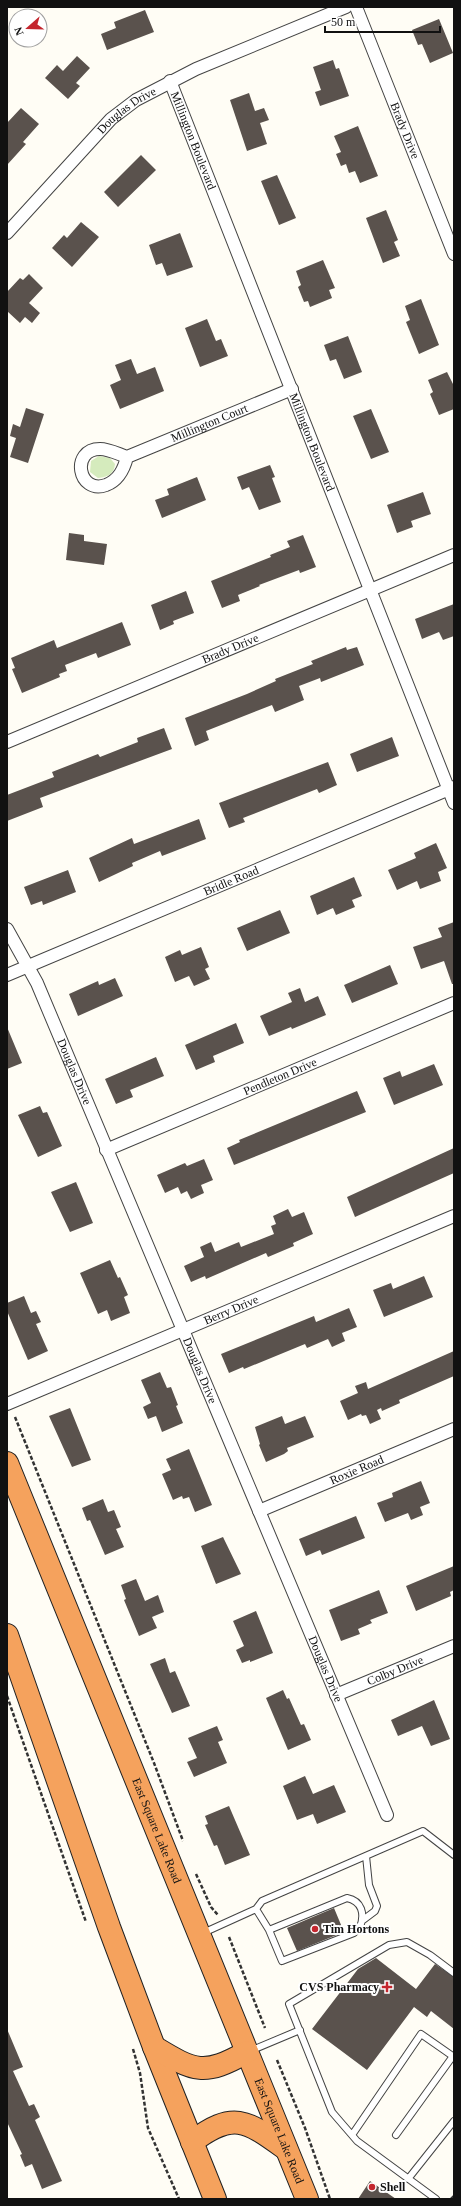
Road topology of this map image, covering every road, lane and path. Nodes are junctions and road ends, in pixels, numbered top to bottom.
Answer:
1 (346, 7) edge
2 (356, 7) edge
3 (325, 11) edge
4 (170, 81) junction
5 (7, 233) edge
6 (454, 254) edge
7 (292, 389) junction
8 (127, 457) dead end
9 (454, 555) edge
10 (370, 590) junction
11 (7, 742) edge
12 (451, 788) edge
13 (454, 803) edge
14 (7, 929) edge
15 (28, 966) junction
16 (7, 975) edge
17 (454, 1003) edge
18 (106, 1150) junction
19 (454, 1216) edge
20 (183, 1331) junction
21 (7, 1404) edge
22 (15, 1417) dead end
23 (454, 1429) edge
24 (7, 1463) edge
25 (7, 1506) edge
26 (259, 1511) junction
27 (27, 1513) junction
28 (7, 1636) edge
29 (454, 1646) edge
30 (336, 1695) junction
31 (7, 1696) edge
32 (387, 1815) dead end
33 (186, 1848) dead end
34 (454, 1855) edge
35 (366, 1856) junction
36 (196, 1873) dead end
37 (256, 1909) junction
38 (218, 1915) dead end
39 (363, 1920) junction
40 (87, 1924) dead end
41 (269, 1930) junction
42 (199, 1934) junction
43 (229, 1937) dead end
44 (454, 1973) edge
45 (265, 2028) dead end
46 (300, 2030) junction
47 (132, 2042) dead end
48 (154, 2047) junction
49 (247, 2052) junction
50 (453, 2056) edge
51 (277, 2060) dead end
52 (454, 2121) edge
53 (352, 2135) junction
54 (396, 2135) dead end
55 (192, 2142) junction
56 (286, 2149) junction
57 (408, 2179) junction
58 (454, 2196) edge
59 (179, 2199) edge
60 (216, 2199) edge
61 (306, 2199) edge
62 (330, 2199) edge
63 (436, 2199) edge
64 (451, 2199) edge

1 - 3 street, Douglas Drive
2 - 6 street, Brady Drive
3 - 4 street, Douglas Drive
4 - 5 street, Douglas Drive
4 - 7 street, Millington Boulevard
7 - 8 street, Millington Court
7 - 10 street, Millington Boulevard
9 - 10 street, Brady Drive
10 - 11 street, Brady Drive
10 - 12 street, Millington Boulevard
12 - 13 street, Millington Boulevard
12 - 15 street, Bridle Road
14 - 15 street, Douglas Drive
15 - 16 street, Bridle Road
15 - 18 street, Douglas Drive
17 - 18 street, Pendleton Drive
18 - 20 street, Douglas Drive
19 - 20 street, Berry Drive
20 - 21 street, Berry Drive
20 - 26 street, Douglas Drive
22 - 33 path
23 - 26 street, Roxie Road
24 - 27 highway, East Square Lake Road
25 - 27 highway
26 - 30 street, Douglas Drive
27 - 42 highway, East Square Lake Road
28 - 48 highway
29 - 30 street, Colby Drive
30 - 32 street, Douglas Drive
31 - 40 path
34 - 35 lane
35 - 37 lane
35 - 39 lane
36 - 38 path
37 - 41 lane
37 - 42 lane
39 - 41 lane
39 - 41 lane
42 - 49 highway, East Square Lake Road
43 - 45 path
44 - 46 lane
46 - 49 lane
46 - 53 lane
47 - 59 path
48 - 49 highway
48 - 55 highway
49 - 56 highway, East Square Lake Road
50 - 53 lane
50 - 54 lane
51 - 62 path
52 - 57 lane
53 - 57 lane
55 - 56 highway
55 - 60 highway
56 - 61 highway, East Square Lake Road
57 - 63 lane
58 - 64 path

